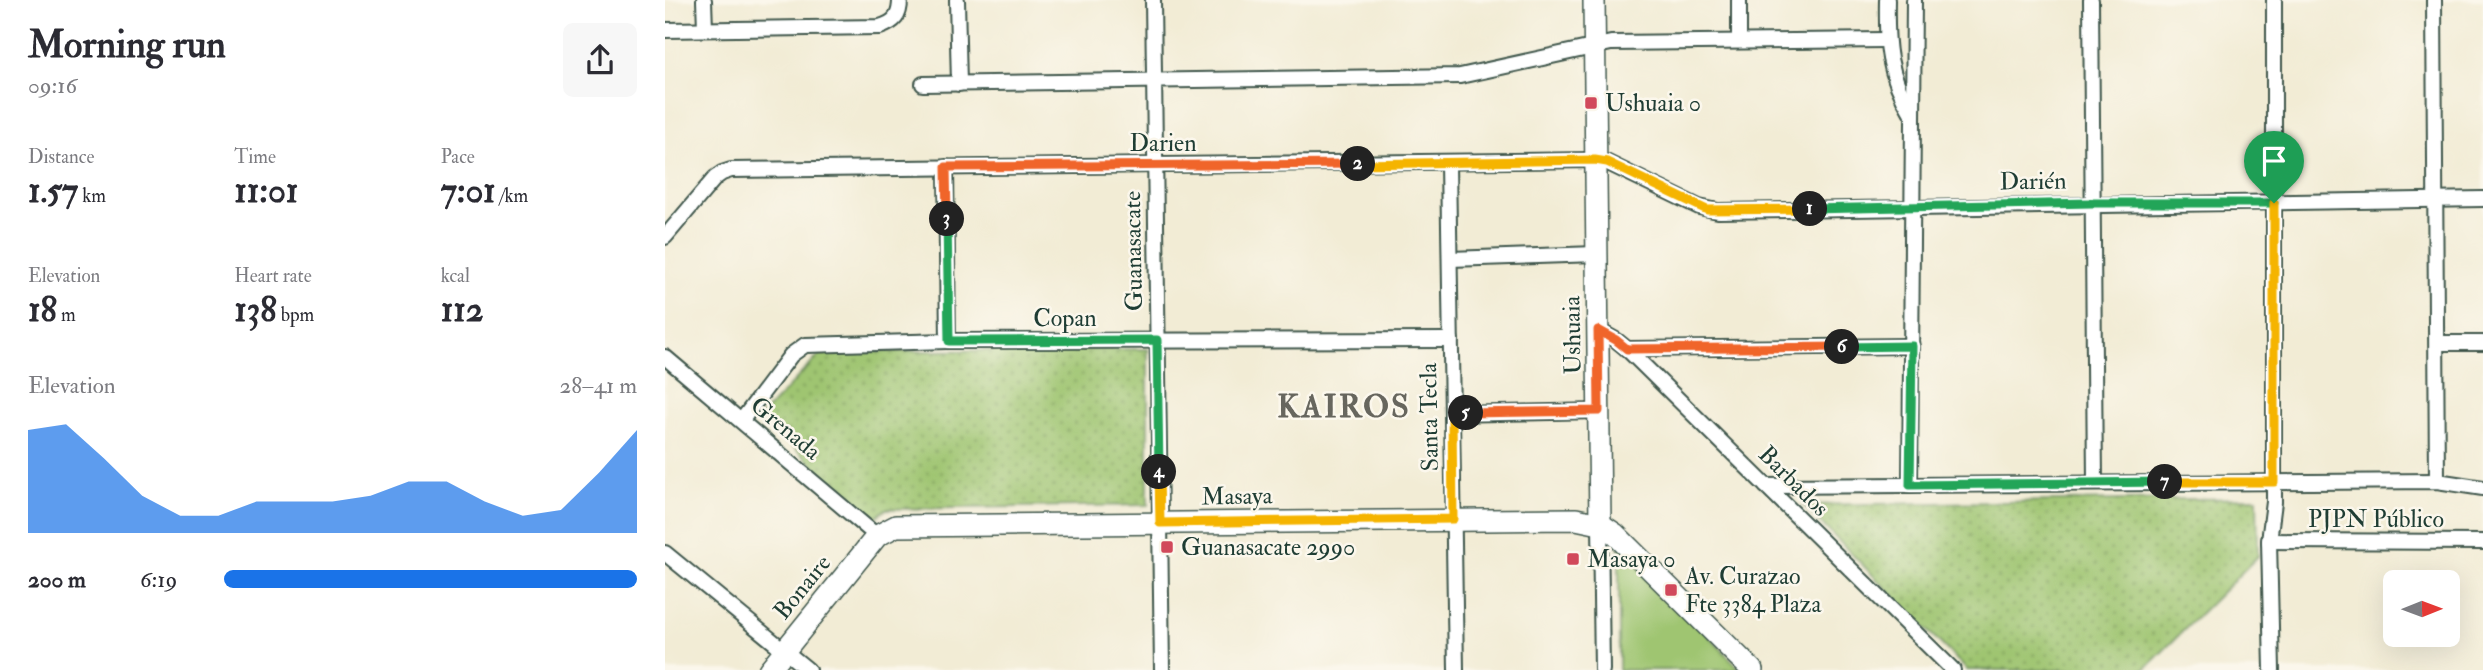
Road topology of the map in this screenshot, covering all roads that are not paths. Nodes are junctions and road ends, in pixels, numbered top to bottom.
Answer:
1 (704, 0) edge
2 (900, 0) edge
3 (957, 0) edge
4 (1153, 0) edge
5 (1594, 0) edge
6 (1738, 0) edge
7 (1887, 0) edge
8 (1914, 0) edge
9 (2091, 0) edge
10 (2274, 0) edge
11 (2434, 0) edge
12 (665, 30) edge
13 (705, 30) junction
14 (1886, 40) junction
15 (1739, 41) junction
16 (1595, 45) junction
17 (1155, 82) junction
18 (959, 84) junction
19 (923, 85) dead end
20 (1913, 116) junction
21 (1595, 160) junction
22 (1448, 163) junction
23 (1155, 166) junction
24 (946, 167) junction
25 (2483, 199) edge
26 (2436, 200) junction
27 (2091, 203) junction
28 (2274, 203) junction
29 (1912, 207) junction
30 (665, 237) edge
31 (1597, 254) junction
32 (1450, 259) junction
33 (1598, 330) junction
34 (1157, 340) junction
35 (1451, 340) junction
36 (949, 341) junction
37 (2437, 343) junction
38 (2483, 343) edge
39 (1912, 346) junction
40 (1627, 349) junction
41 (665, 357) edge
42 (1599, 411) junction
43 (1452, 414) junction
44 (742, 420) junction
45 (2437, 481) junction
46 (2274, 482) junction
47 (2095, 483) junction
48 (1766, 485) junction
49 (1910, 485) junction
50 (2483, 488) edge
51 (1453, 519) junction
52 (1160, 523) junction
53 (1600, 524) junction
54 (877, 536) junction
55 (2269, 541) junction
56 (2483, 542) edge
57 (665, 552) edge
58 (785, 651) junction
59 (769, 670) edge
60 (808, 670) edge
61 (1162, 670) edge
62 (1455, 670) edge
63 (1602, 670) edge
64 (1752, 670) edge
65 (1953, 670) edge
66 (2272, 670) edge

1 - 13 street
2 - 13 street
3 - 18 street
4 - 17 street, Guanasacate
5 - 16 street, Ushuaia
6 - 15 street
7 - 14 street
8 - 20 street
9 - 27 street
10 - 28 street
11 - 26 street
12 - 13 street
14 - 15 street
14 - 20 street
15 - 16 street
16 - 17 street
16 - 21 street, Ushuaia
17 - 18 street
17 - 23 street, Guanasacate
18 - 19 street
20 - 29 street
21 - 22 street, Darien
21 - 29 street, Darién
21 - 31 street, Ushuaia
22 - 23 street, Darien
22 - 32 street, Santa Tecla
23 - 24 street, Darien
23 - 34 street, Guanasacate
24 - 30 street, Darien
24 - 36 street
25 - 26 street, Darién
26 - 28 street, Darién
26 - 37 street
27 - 28 street, Darién
27 - 29 street, Darién
27 - 47 street
28 - 46 street
29 - 39 street
31 - 32 street
31 - 33 street, Ushuaia
32 - 35 street, Santa Tecla
33 - 40 street, Barbados
33 - 42 street, Ushuaia
34 - 35 street, Copan
34 - 36 street, Copan
34 - 52 street, Guanasacate
35 - 43 street, Santa Tecla
36 - 44 street, Copan
37 - 38 street
37 - 45 street
39 - 40 street
39 - 49 street
40 - 48 street, Barbados
41 - 44 street, Grenada
42 - 43 street
42 - 53 street, Ushuaia
43 - 51 street, Santa Tecla
44 - 54 street, Grenada
45 - 46 street
45 - 50 street
46 - 47 street
46 - 55 street
47 - 49 street
48 - 49 street
48 - 65 street, Barbados
51 - 52 street, Masaya
51 - 53 street, Masaya
51 - 62 street, Santa Tecla
52 - 54 street, Masaya
52 - 61 street, Guanasacate
53 - 63 street, Ushuaia
53 - 64 street
54 - 58 street, Bonaire
55 - 56 street, PJPN Público
55 - 66 street
57 - 58 street
58 - 59 street, Bonaire
58 - 60 street

